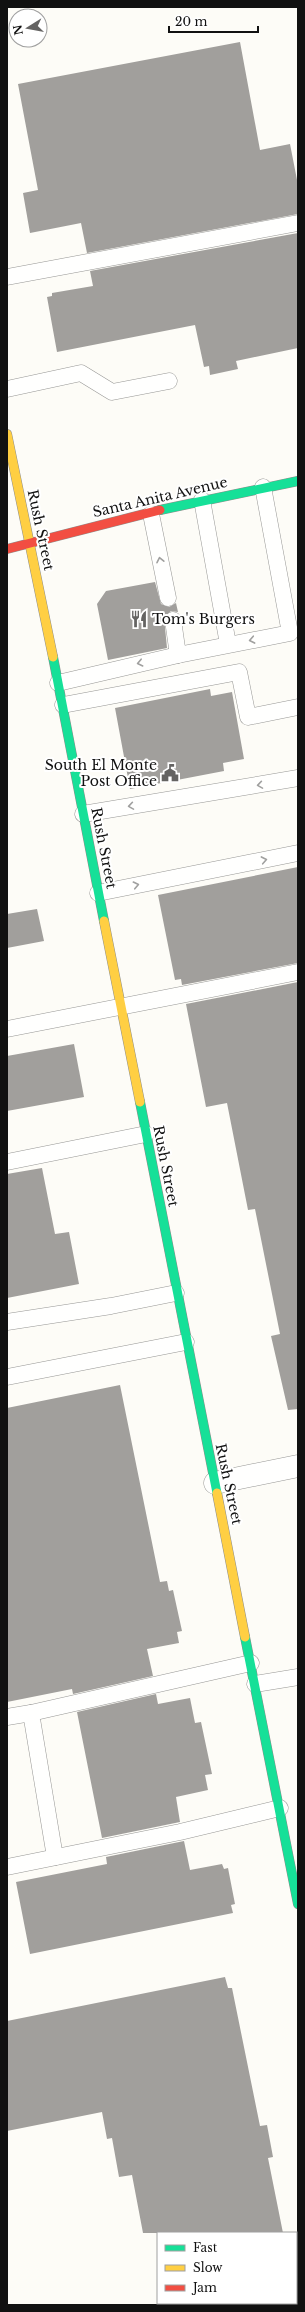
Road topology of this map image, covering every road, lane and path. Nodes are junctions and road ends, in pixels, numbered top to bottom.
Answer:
1 (298, 223) edge
2 (7, 277) edge
3 (169, 381) dead end
4 (7, 389) edge
5 (7, 434) edge
6 (298, 481) edge
7 (263, 487) junction
8 (202, 500) junction
9 (151, 514) junction
10 (7, 539) edge
11 (29, 542) junction
12 (7, 549) edge
13 (168, 598) dead end
14 (173, 620) dead end
15 (228, 644) junction
16 (178, 654) junction
17 (58, 683) junction
18 (63, 705) junction
19 (298, 707) edge
20 (298, 778) edge
21 (83, 814) junction
22 (298, 853) edge
23 (98, 893) junction
24 (298, 972) edge
25 (121, 1007) junction
26 (7, 1029) edge
27 (146, 1134) junction
28 (7, 1162) edge
29 (176, 1293) junction
30 (7, 1322) edge
31 (186, 1342) junction
32 (7, 1377) edge
33 (298, 1466) edge
34 (215, 1483) junction
35 (251, 1663) junction
36 (298, 1677) edge
37 (255, 1684) junction
38 (31, 1712) junction
39 (7, 1717) edge
40 (280, 1808) junction
41 (291, 1832) edge
42 (56, 1857) junction
43 (7, 1867) edge
44 (298, 1904) edge

1 - 2 lane
3 - 4 lane
5 - 11 street, Rush Street
6 - 7 street, Santa Anita Avenue
7 - 8 street, Santa Anita Avenue
7 -> 15 lane
8 - 9 street, Santa Anita Avenue
8 - 15 lane
9 - 11 street, Santa Anita Avenue
13 -> 9 lane
10 - 11 street, Santa Anita Avenue
11 - 12 street, Santa Anita Avenue
11 - 17 street, Rush Street
14 - 16 lane
15 - 16 lane
16 -> 17 lane
17 - 18 street, Rush Street
18 - 19 lane
18 - 21 street, Rush Street
20 -> 21 lane
21 - 23 street, Rush Street
23 -> 22 lane
23 - 25 street, Rush Street
24 - 25 lane
25 - 26 lane
25 - 27 street, Rush Street
27 - 28 lane
27 - 29 street, Rush Street
29 - 30 lane
29 - 31 street, Rush Street
31 - 32 lane
31 - 34 street, Rush Street
33 - 34 street
34 - 35 street, Rush Street
35 - 37 street, Rush Street
35 - 38 lane
36 - 37 lane
37 - 40 street, Rush Street
38 - 39 lane
38 - 42 lane
40 - 41 street, Rush Street
40 - 42 lane
41 - 44 street, Rush Street
42 - 43 lane

